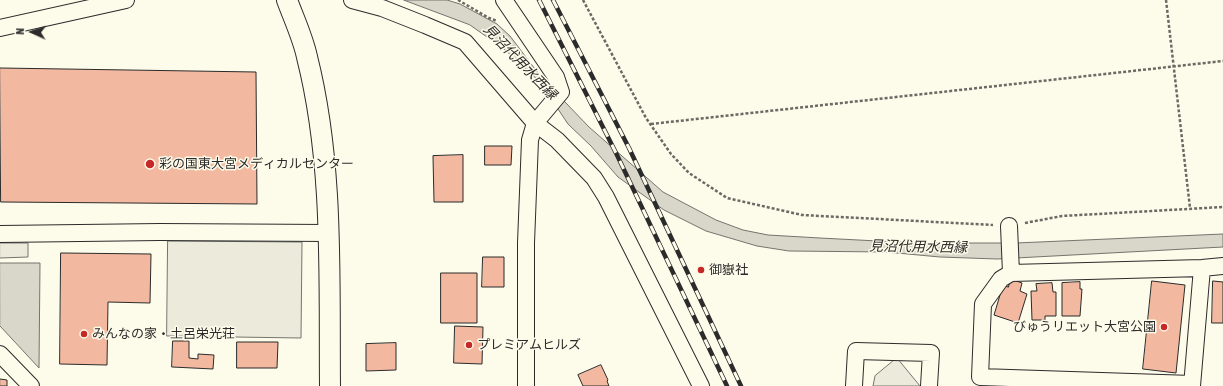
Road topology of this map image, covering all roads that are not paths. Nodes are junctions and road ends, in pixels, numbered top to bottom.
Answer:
1 (126, 0) edge
2 (287, 0) edge
3 (352, 0) edge
4 (504, 0) edge
5 (0, 28) edge
6 (538, 119) junction
7 (1009, 232) road end
8 (329, 233) junction
9 (0, 234) edge
10 (1223, 266) edge
11 (1202, 268) junction
12 (1011, 270) junction
13 (0, 354) edge
14 (980, 381) edge
15 (1192, 385) edge
16 (31, 386) edge
17 (330, 386) edge
18 (526, 386) edge
19 (700, 386) edge
20 (854, 386) edge
21 (929, 386) edge

1 - 5 street
2 - 8 street
3 - 6 street
4 - 6 street
6 - 18 street
6 - 19 street
7 - 12 street
8 - 9 street
8 - 17 street
10 - 11 street
11 - 12 street
11 - 15 street
12 - 14 street
13 - 16 street
14 - 15 street
20 - 21 street

